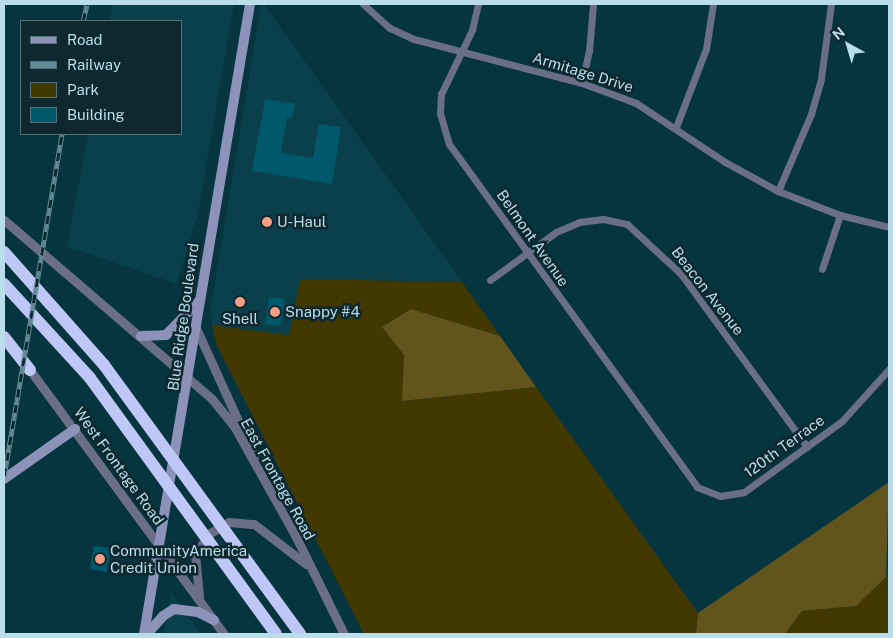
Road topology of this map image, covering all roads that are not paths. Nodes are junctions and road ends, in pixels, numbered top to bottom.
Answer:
1 (250, 4) edge
2 (363, 4) edge
3 (478, 4) edge
4 (593, 4) edge
5 (713, 4) edge
6 (831, 4) edge
7 (461, 51) junction
8 (582, 82) junction
9 (676, 127) junction
10 (778, 191) junction
11 (840, 215) junction
12 (4, 220) edge
13 (889, 227) edge
14 (4, 252) edge
15 (527, 254) junction
16 (822, 269) dead end
17 (490, 280) dead end
18 (4, 284) edge
19 (201, 299) junction
20 (196, 328) junction
21 (141, 336) junction
22 (4, 337) edge
23 (4, 343) edge
24 (889, 369) edge
25 (30, 370) junction
26 (189, 380) junction
27 (75, 429) junction
28 (807, 447) junction
29 (681, 470) joint
30 (258, 471) junction
31 (4, 479) edge
32 (159, 546) junction
33 (308, 566) junction
34 (201, 603) junction
35 (214, 620) junction
36 (146, 634) edge
37 (224, 634) edge
38 (276, 634) edge
39 (300, 634) edge
40 (344, 634) edge

1 - 19 main road, Blue Ridge Boulevard
2 - 7 street, Armitage Drive
3 - 7 street, Belmont Avenue
4 - 8 street
5 - 9 street
6 - 10 street
7 - 8 street, Armitage Drive
7 - 15 street, Belmont Avenue
8 - 9 street, Armitage Drive
9 - 10 street, Armitage Drive
10 - 11 street, Armitage Drive
11 - 13 street, Armitage Drive
11 - 16 street
12 - 21 street, East Frontage Road
14 - 39 highway
15 - 17 street, Beacon Avenue
15 - 28 street, Beacon Avenue
15 - 29 street, Belmont Avenue
18 - 38 highway
19 - 20 main road, Blue Ridge Boulevard
19 - 21 main road
20 - 26 main road, Blue Ridge Boulevard
20 - 30 street
21 - 26 street, East Frontage Road
22 - 25 highway
23 - 25 street, West Frontage Road
24 - 28 street, 120th Terrace
25 - 27 street, West Frontage Road
26 - 30 street, East Frontage Road
26 - 32 main road, Blue Ridge Boulevard
27 - 31 main road
27 - 32 street, West Frontage Road
28 - 29 street, 120th Terrace
30 - 33 street, East Frontage Road
32 - 34 street, West Frontage Road
32 - 36 main road, Blue Ridge Boulevard
33 - 34 street
33 - 40 street, East Frontage Road
34 - 35 street, West Frontage Road
35 - 36 main road
35 - 37 street, West Frontage Road

